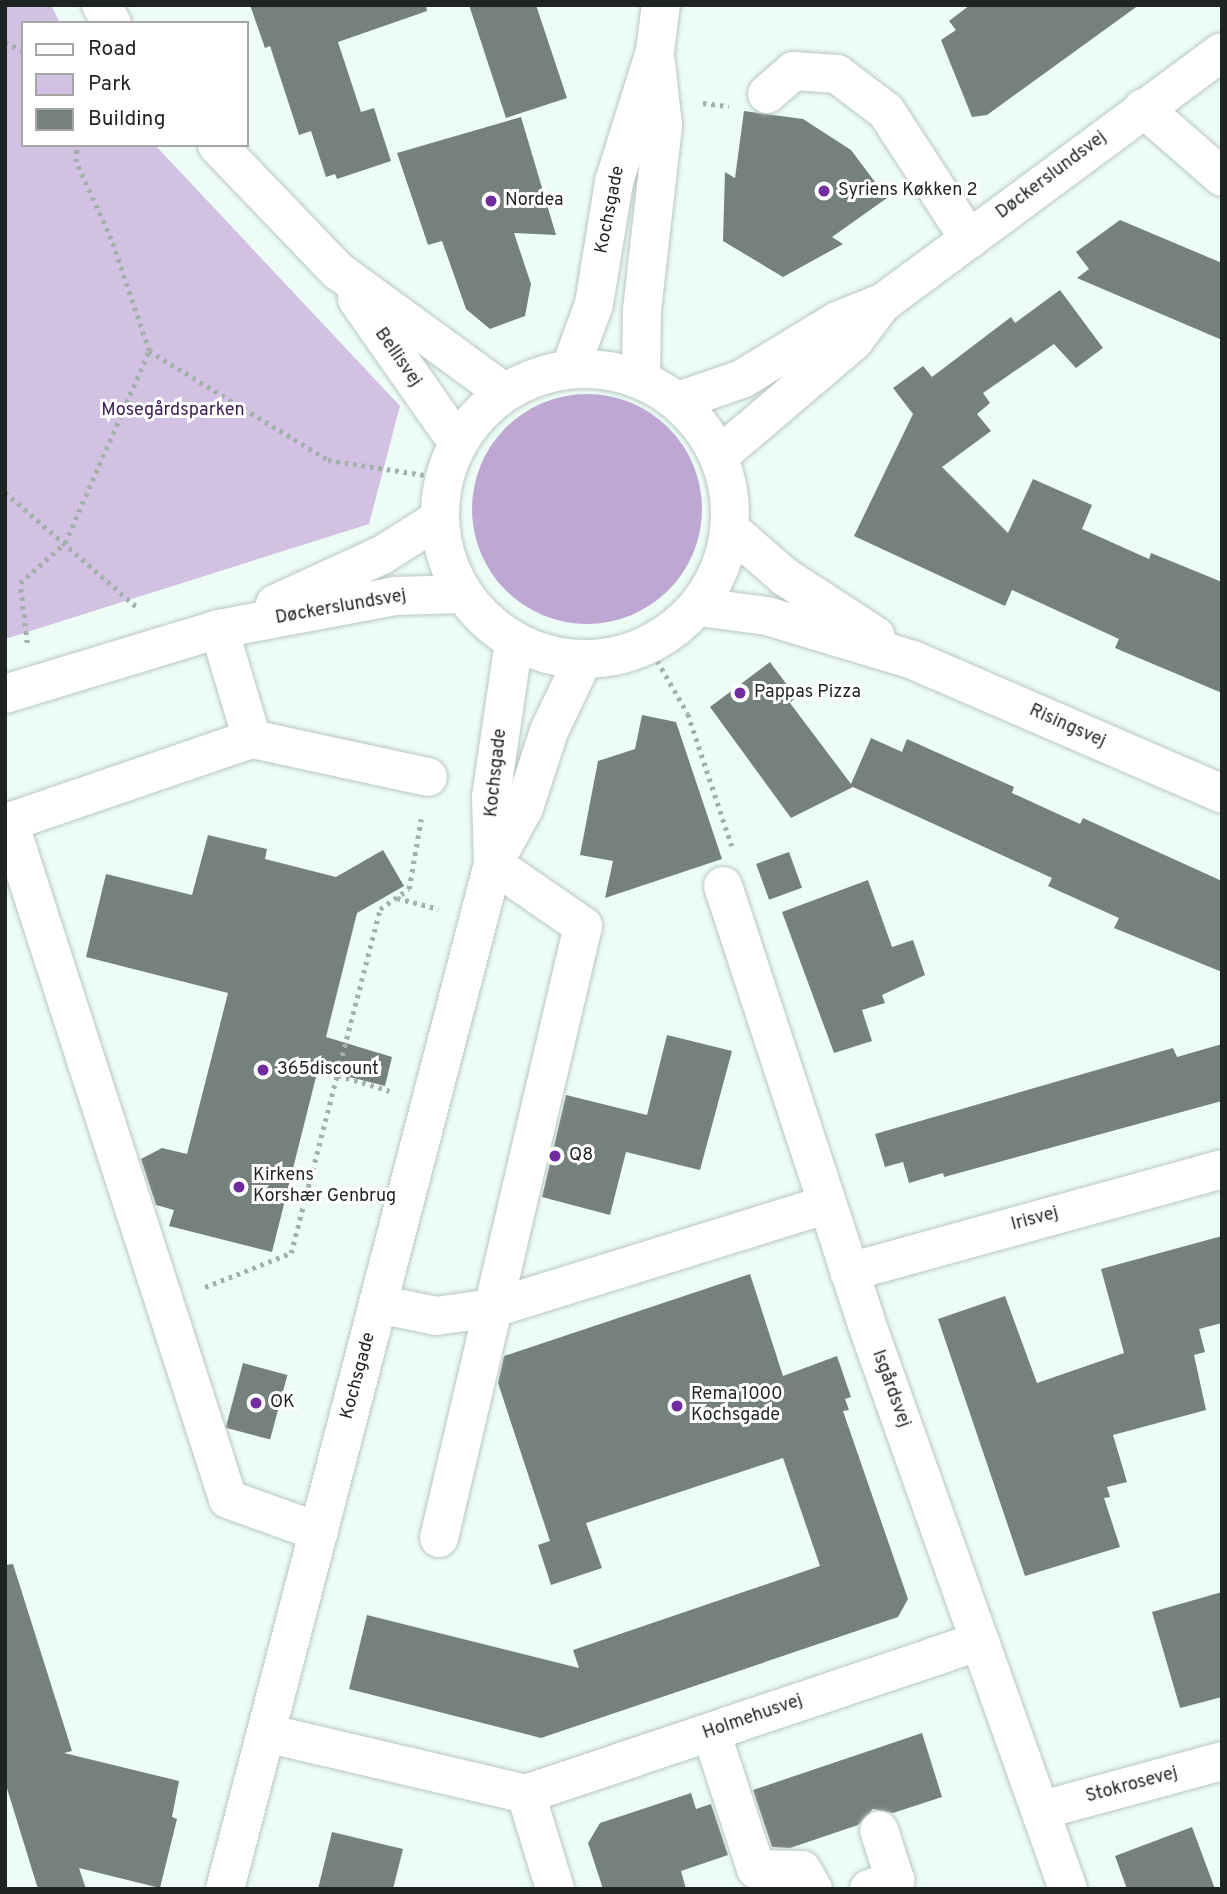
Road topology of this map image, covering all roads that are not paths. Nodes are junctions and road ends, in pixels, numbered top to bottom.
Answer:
1 (101, 5) edge
2 (661, 5) edge
3 (111, 21) edge
4 (655, 51) junction
5 (1222, 52) edge
6 (767, 94) road end
7 (1143, 108) junction
8 (219, 147) edge
9 (1222, 177) edge
10 (968, 239) junction
11 (338, 271) junction
12 (884, 302) junction
13 (570, 369) junction
14 (641, 379) junction
15 (504, 392) junction
16 (678, 401) junction
17 (458, 443) junction
18 (720, 456) junction
19 (439, 519) junction
20 (731, 530) junction
21 (463, 594) junction
22 (699, 607) junction
23 (219, 629) junction
24 (513, 641) junction
25 (583, 660) junction
26 (913, 660) junction
27 (19, 690) edge
28 (252, 739) junction
29 (428, 777) road end
30 (1222, 794) edge
31 (493, 864) junction
32 (723, 886) road end
33 (1222, 1169) edge
34 (827, 1204) junction
35 (849, 1272) junction
36 (378, 1304) junction
37 (494, 1308) junction
38 (319, 1532) junction
39 (439, 1538) dead end
40 (980, 1641) junction
41 (711, 1732) junction
42 (266, 1733) junction
43 (1222, 1761) edge
44 (526, 1794) junction
45 (1042, 1810) junction
46 (879, 1830) dead end
47 (225, 1889) edge
48 (555, 1889) edge
49 (813, 1889) edge
50 (869, 1889) edge
51 (1068, 1889) edge

1 - 3 street
2 - 4 street, Kochsgade
4 - 13 street, Kochsgade
4 - 14 street, Kochsgade
5 - 7 street, Døckerslundsvej
6 - 10 street
7 - 9 street
7 - 10 street, Døckerslundsvej
8 - 11 street, Bellisvej
10 - 12 street, Døckerslundsvej
11 - 15 street, Bellisvej
11 - 17 street, Bellisvej
12 - 16 street, Døckerslundsvej
12 - 18 street, Døckerslundsvej
13 - 14 street
13 - 15 street
14 - 16 street
15 - 17 street
16 - 18 street
17 - 19 street
18 - 20 street
19 - 21 street
19 - 23 street, Døckerslundsvej
20 - 22 street
20 - 26 street, Risingsvej
21 - 23 street, Døckerslundsvej
21 - 24 street
22 - 25 street
22 - 26 street, Risingsvej
23 - 27 street, Døckerslundsvej
23 - 28 street
24 - 25 street
24 - 31 street, Kochsgade
25 - 31 street, Kochsgade
26 - 30 street, Risingsvej
28 - 29 street
28 - 38 street
31 - 36 street, Kochsgade
31 - 37 street
32 - 34 street, Isgårdsvej
33 - 35 street, Irisvej
34 - 35 street, Isgårdsvej
34 - 37 street
35 - 40 street, Isgårdsvej
36 - 37 street
36 - 38 street, Kochsgade
37 - 39 street
38 - 42 street, Kochsgade
40 - 41 street, Holmehusvej
40 - 45 street, Isgårdsvej
41 - 44 street, Holmehusvej
41 - 49 street
42 - 44 street
42 - 47 street, Kochsgade
43 - 45 street, Stokrosevej
44 - 48 street
45 - 51 street, Isgårdsvej
46 - 50 street

